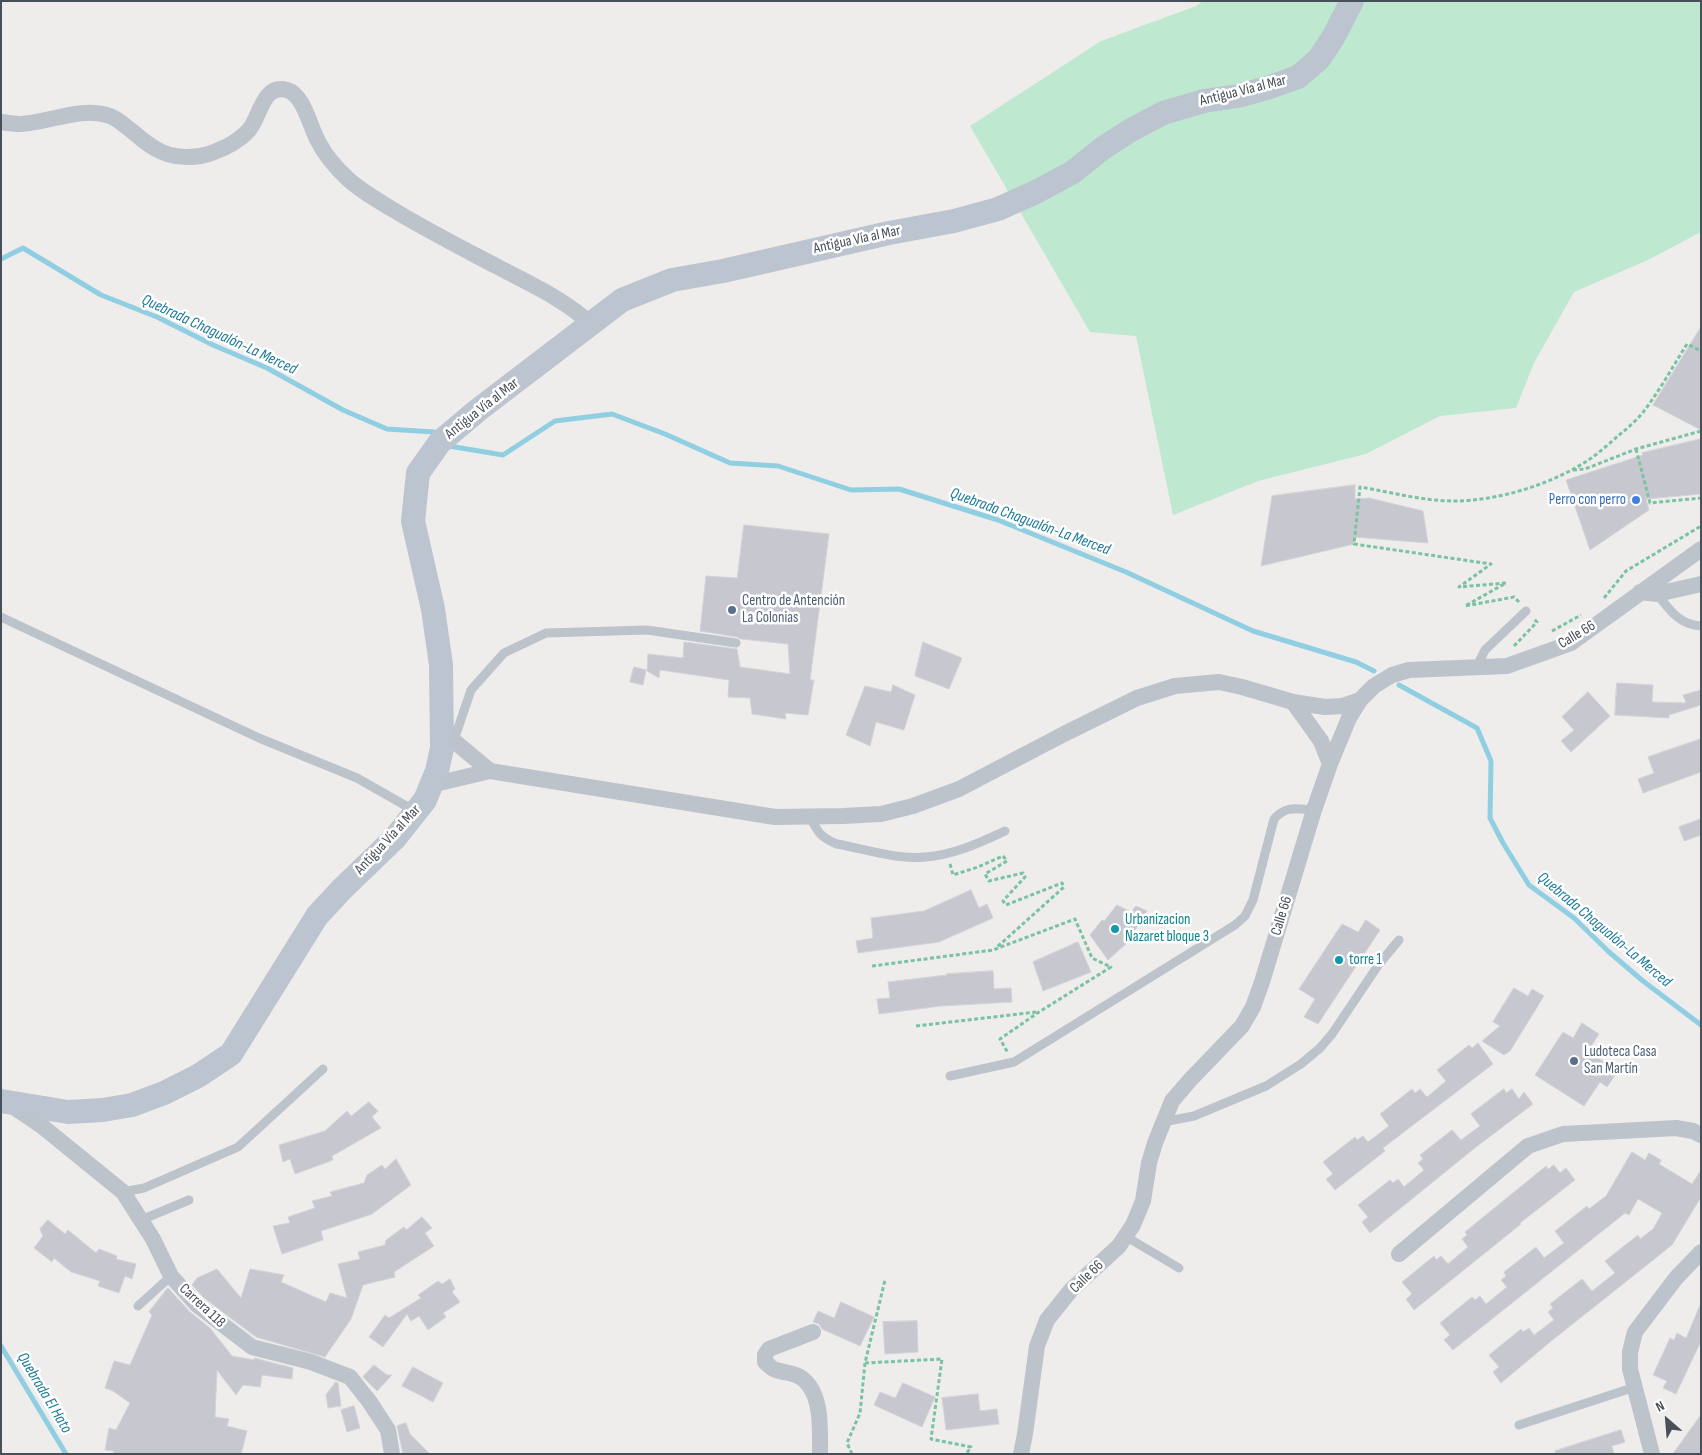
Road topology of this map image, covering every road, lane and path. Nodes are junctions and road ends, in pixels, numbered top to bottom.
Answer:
1 (1352, 1) edge
2 (1, 122) edge
3 (591, 324) junction
4 (1701, 351) edge
5 (1701, 430) edge
6 (1636, 449) junction
7 (1570, 471) junction
8 (1701, 498) edge
9 (1701, 526) edge
10 (1701, 549) edge
11 (1701, 584) edge
12 (1640, 592) junction
13 (1657, 594) junction
14 (1600, 603) dead end
15 (1526, 611) junction
16 (1583, 613) dead end
17 (1, 617) edge
18 (1701, 626) edge
19 (1549, 633) dead end
20 (736, 643) dead end
21 (1511, 649) dead end
22 (1476, 668) junction
23 (1360, 700) junction
24 (1293, 702) junction
25 (448, 735) junction
26 (1330, 764) junction
27 (490, 771) junction
28 (431, 786) junction
29 (1314, 810) junction
30 (417, 812) junction
31 (810, 816) junction
32 (1005, 831) dead end
33 (947, 854) junction
34 (1399, 940) dead end
35 (993, 950) junction
36 (872, 966) dead end
37 (1039, 1012) junction
38 (916, 1026) dead end
39 (1014, 1062) junction
40 (323, 1070) dead end
41 (950, 1076) dead end
42 (4, 1102) edge
43 (1163, 1122) junction
44 (1701, 1135) edge
45 (123, 1192) junction
46 (189, 1200) dead end
47 (141, 1220) junction
48 (1126, 1236) junction
49 (1701, 1252) edge
50 (1399, 1254) dead end
51 (1179, 1268) dead end
52 (171, 1276) junction
53 (885, 1280) dead end
54 (138, 1306) dead end
55 (813, 1332) dead end
56 (865, 1363) junction
57 (1635, 1387) junction
58 (1519, 1425) dead end
59 (392, 1454) edge
60 (820, 1454) edge
61 (852, 1454) edge
62 (966, 1454) edge
63 (1021, 1454) edge
64 (1652, 1454) edge

1 - 3 main road, Antigua Vía al Mar
2 - 3 street
3 - 25 main road, Antigua Vía al Mar
4 - 7 path
5 - 6 path
6 - 7 path
6 - 8 path
7 - 15 path
9 - 14 path
10 - 12 street, Calle 66
11 - 13 street
12 - 13 street
12 - 22 street, Calle 66
13 - 18 lane
15 - 21 path
15 - 22 lane
16 - 19 path
17 - 30 lane
20 - 25 lane
22 - 23 street, Calle 66
23 - 24 street
23 - 26 street, Calle 66
24 - 26 street
24 - 31 street
25 - 27 street
25 - 28 main road, Antigua Vía al Mar
26 - 29 street, Calle 66
27 - 28 street
27 - 31 street
28 - 30 main road, Antigua Vía al Mar
29 - 39 lane
29 - 43 street, Calle 66
30 - 42 main road, Antigua Vía al Mar
31 - 33 lane
32 - 33 lane
33 - 35 path
34 - 43 lane
35 - 36 path
35 - 37 path
37 - 38 path
37 - 39 path
39 - 41 lane
40 - 45 lane
42 - 45 street, Carrera 118
43 - 48 street, Calle 66
44 - 50 street
45 - 47 street, Carrera 118
46 - 47 lane
47 - 52 street, Carrera 118
48 - 51 lane
48 - 63 street, Calle 66
49 - 57 street
52 - 54 lane
52 - 59 street, Carrera 118
53 - 56 path
55 - 60 street
56 - 61 path
56 - 62 path
57 - 58 lane
57 - 64 street

